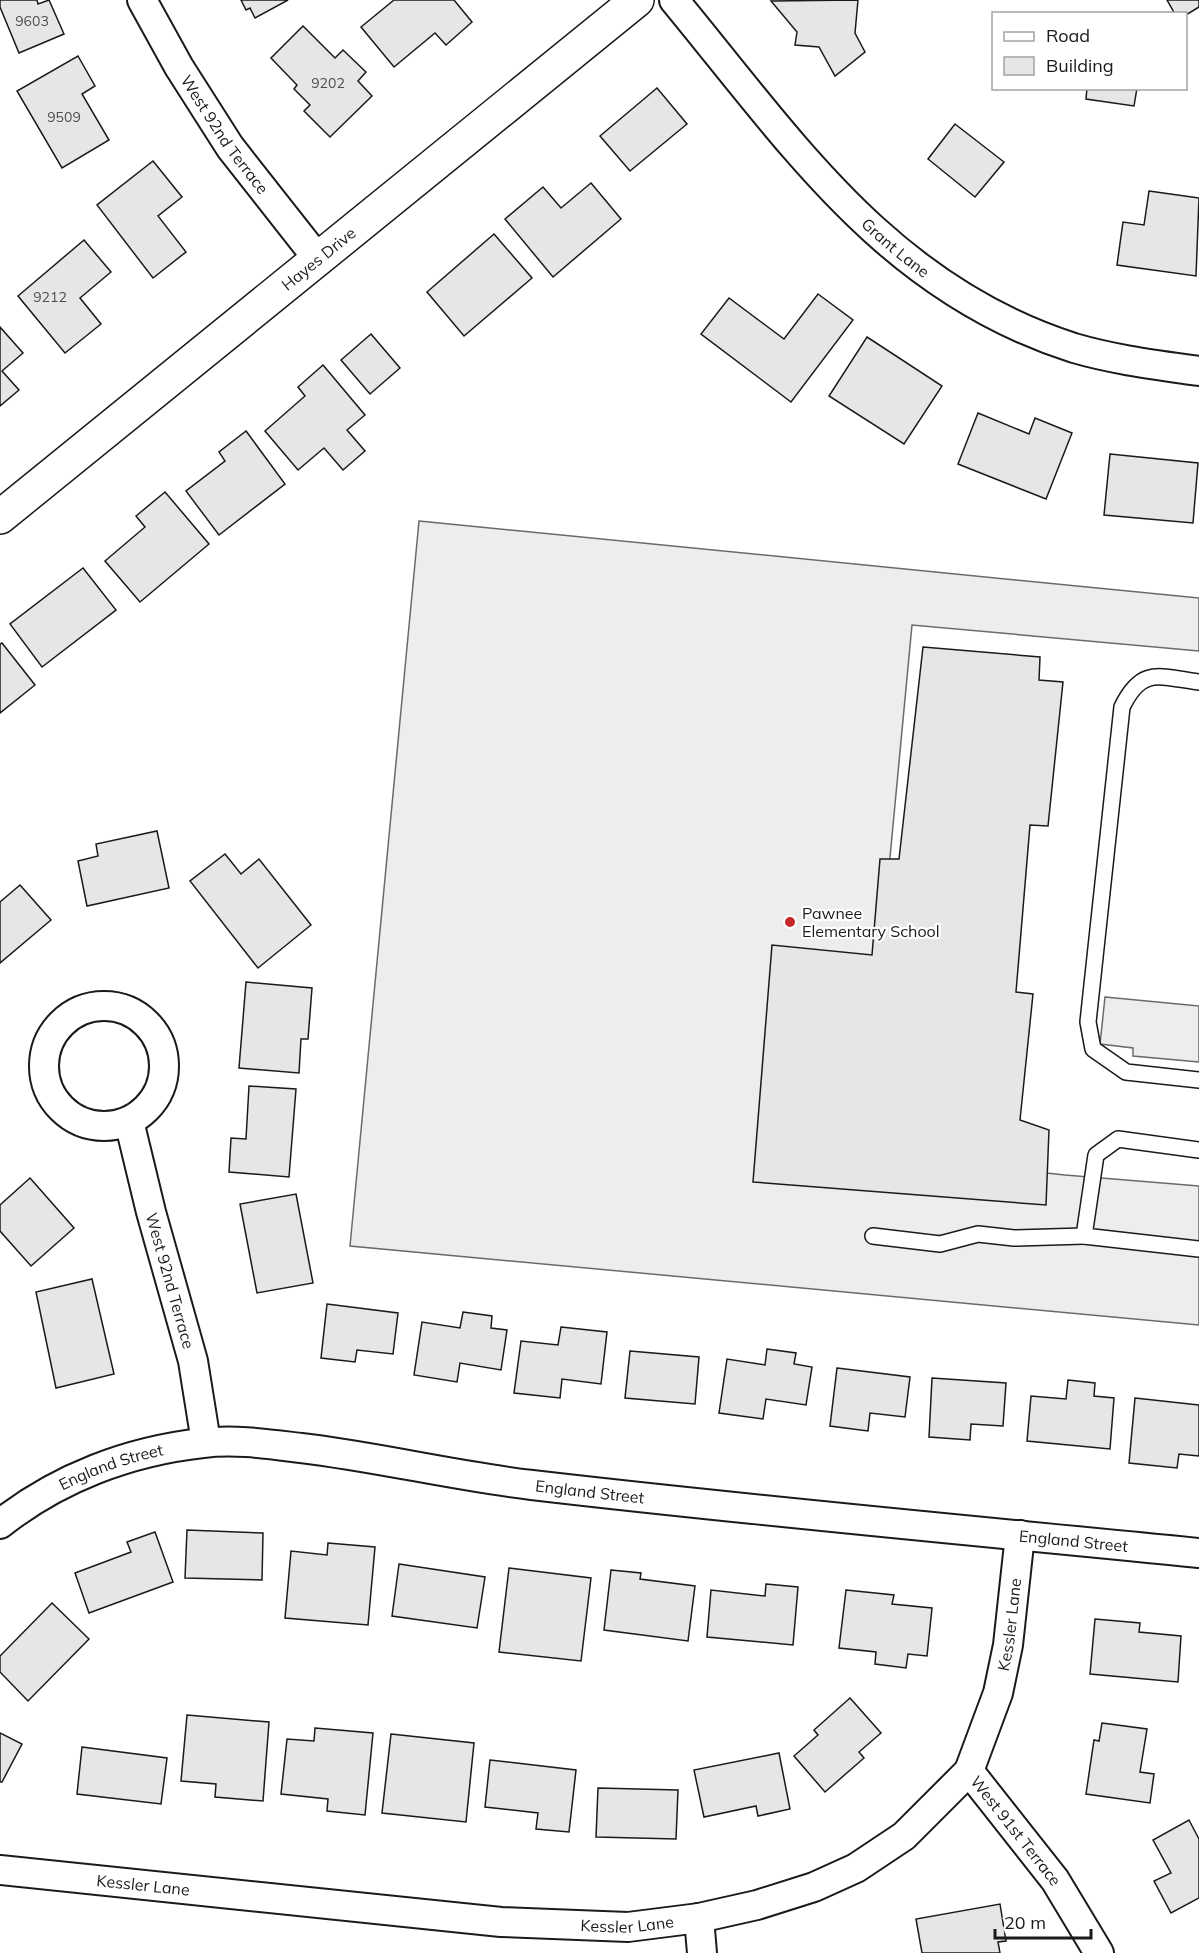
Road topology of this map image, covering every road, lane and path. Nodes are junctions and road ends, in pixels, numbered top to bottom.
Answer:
1 (142, 0) edge
2 (637, 0) edge
3 (674, 0) edge
4 (318, 259) junction
5 (1199, 371) edge
6 (0, 517) edge
7 (1199, 682) edge
8 (1199, 1080) edge
9 (129, 1120) junction
10 (1199, 1150) edge
11 (873, 1236) dead end
12 (1084, 1236) junction
13 (1199, 1249) edge
14 (206, 1442) junction
15 (0, 1524) edge
16 (1020, 1535) junction
17 (1199, 1553) edge
18 (969, 1772) junction
19 (0, 1870) edge
20 (699, 1918) junction
21 (702, 1953) edge
22 (1099, 1953) edge

1 - 4 street, West 92nd Terrace
2 - 4 street, Hayes Drive
3 - 5 street, Grant Lane
4 - 6 street, Hayes Drive
7 - 8 lane
9 - 9 street
9 - 14 street, West 92nd Terrace
10 - 12 lane
11 - 12 lane
12 - 13 lane
14 - 15 street, England Street
14 - 16 street, England Street
16 - 17 street, England Street
16 - 18 street, Kessler Lane
18 - 20 street, Kessler Lane
18 - 22 street, West 91st Terrace
19 - 20 street, Kessler Lane
20 - 21 street

